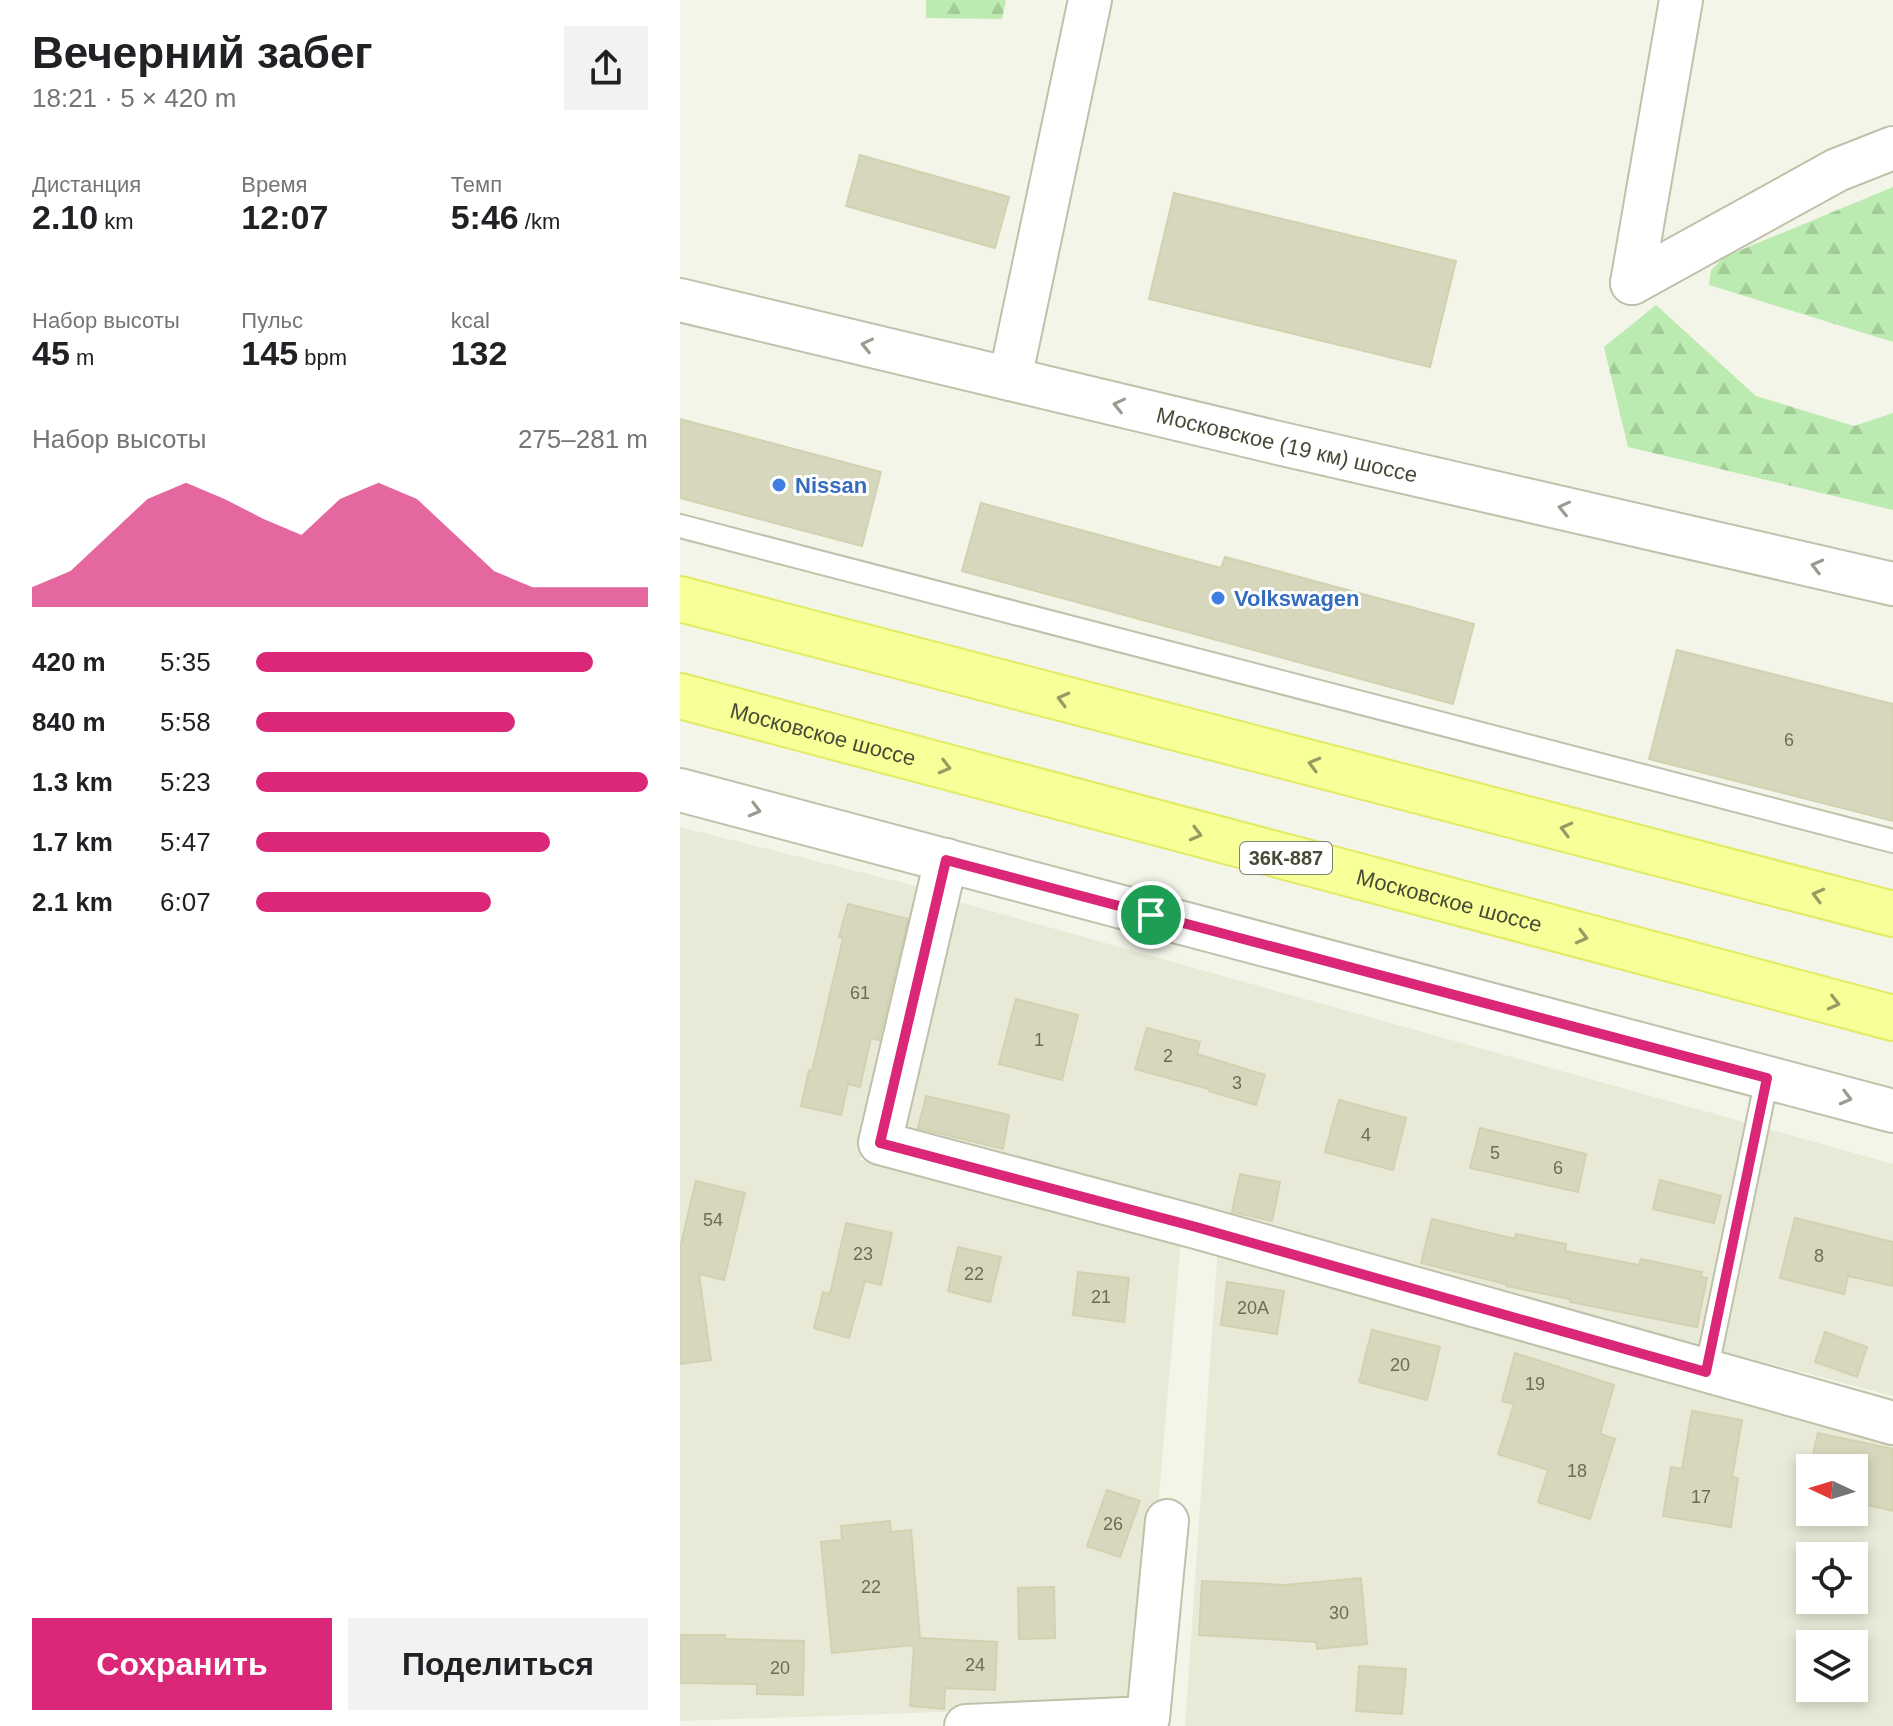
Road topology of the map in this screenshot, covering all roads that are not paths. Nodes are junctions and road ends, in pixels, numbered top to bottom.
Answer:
1 (1090, 0) edge
2 (1681, 0) edge
3 (1893, 148) edge
4 (680, 300) edge
5 (1010, 379) junction
6 (680, 526) edge
7 (1893, 584) edge
8 (680, 599) edge
9 (680, 696) edge
10 (680, 790) edge
11 (1893, 841) edge
12 (946, 860) junction
13 (1893, 914) edge
14 (1893, 1018) edge
15 (1767, 1078) junction
16 (1893, 1111) edge
17 (1706, 1372) junction
18 (1893, 1423) edge
19 (1167, 1521) dead end
20 (966, 1726) edge

1 - 5 street
2 - 3 street
5 -> 4 street, Московское (19 км) шоссе
7 -> 5 street, Московское (19 км) шоссе
6 - 11 lane
13 -> 8 main road
9 -> 14 main road, Московское шоссе / 36К-887
10 -> 12 street
12 - 15 street
12 - 17 street
15 -> 16 street
15 - 17 lane
17 - 18 street
19 - 20 street

